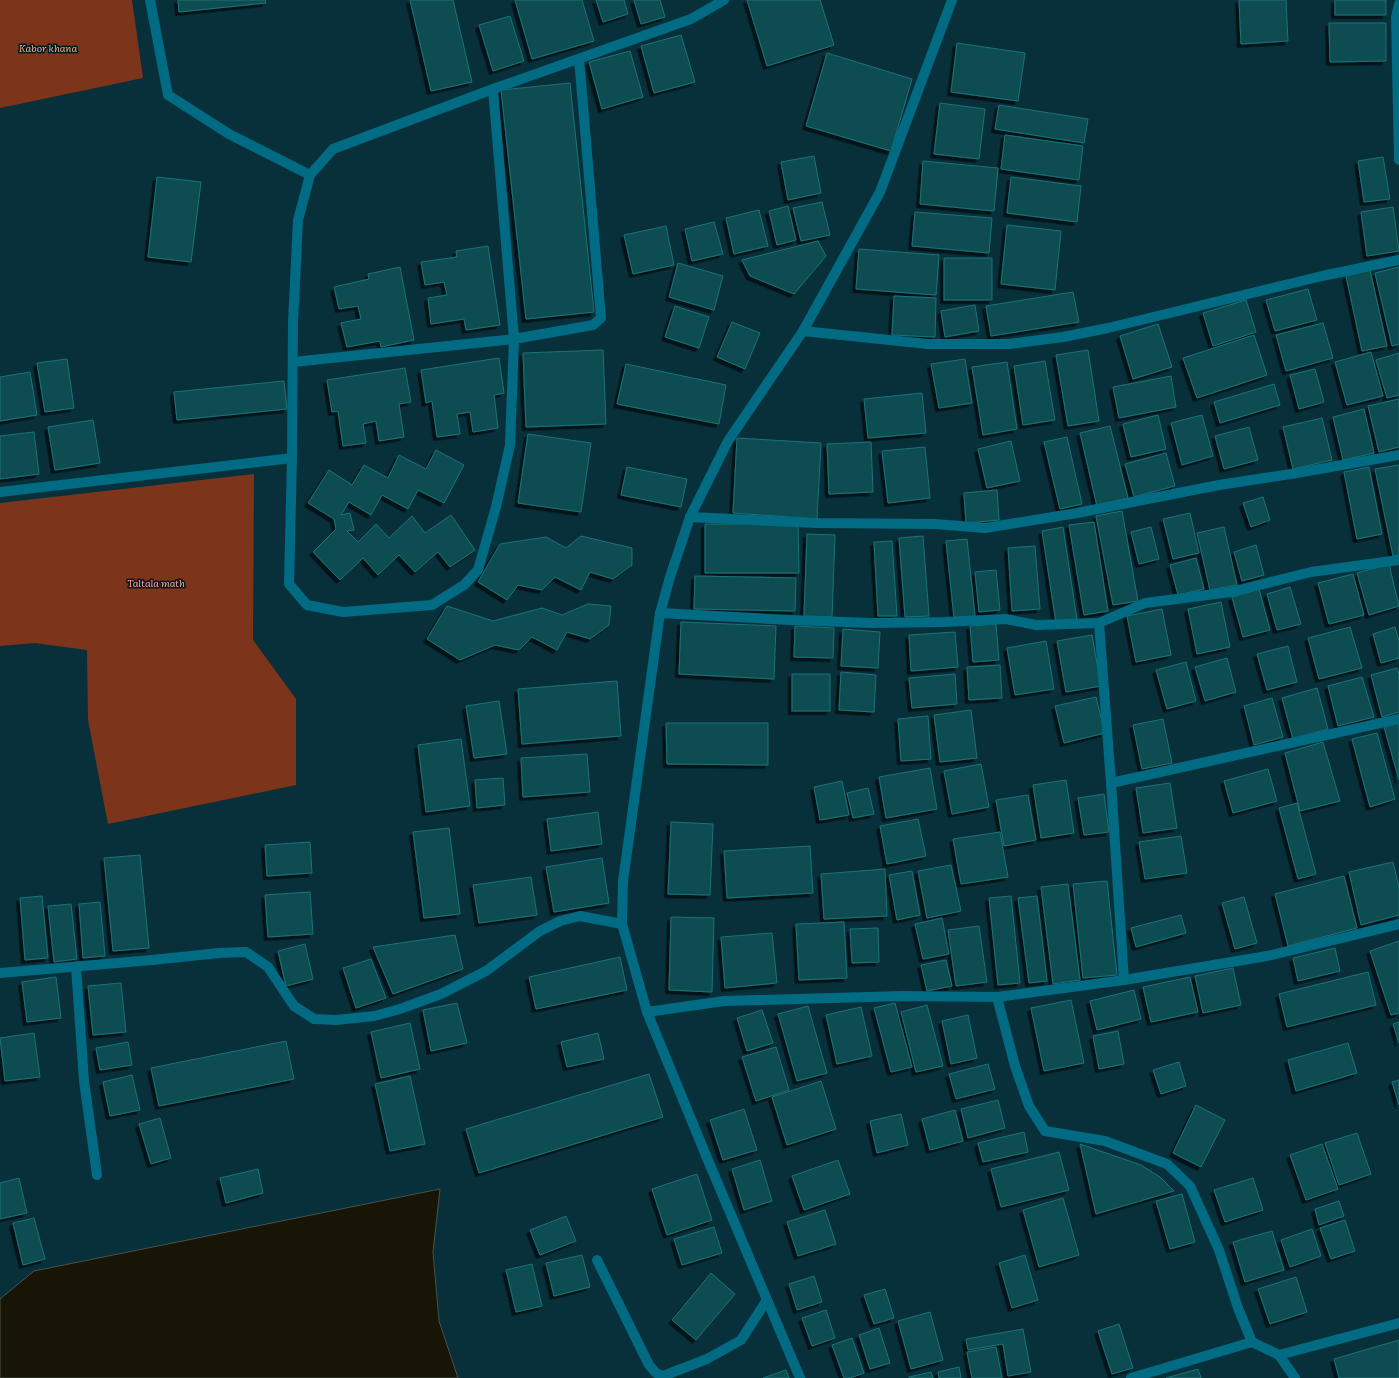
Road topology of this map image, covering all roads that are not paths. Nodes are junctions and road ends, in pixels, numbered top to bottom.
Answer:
1 (150, 0) edge
2 (724, 0) edge
3 (952, 0) edge
4 (1399, 4) edge
5 (579, 59) junction
6 (493, 89) junction
7 (1399, 156) edge
8 (1399, 160) edge
9 (310, 174) junction
10 (1399, 260) edge
11 (803, 331) junction
12 (514, 339) junction
13 (293, 362) junction
14 (1399, 455) edge
15 (292, 458) junction
16 (0, 492) edge
17 (690, 517) junction
18 (1399, 560) edge
19 (660, 613) junction
20 (1099, 623) junction
21 (1399, 719) edge
22 (1111, 783) junction
23 (622, 924) junction
24 (1399, 924) edge
25 (76, 967) junction
26 (0, 973) edge
27 (1124, 980) junction
28 (997, 997) junction
29 (647, 1012) junction
30 (97, 1175) dead end
31 (597, 1260) dead end
32 (767, 1300) junction
33 (1399, 1323) edge
34 (1252, 1342) junction
35 (1279, 1355) junction
36 (800, 1378) edge
37 (1131, 1378) edge
38 (1295, 1378) edge

1 - 9 street
2 - 5 street
3 - 11 street
4 - 7 street
5 - 6 street
5 - 12 street
6 - 9 street
6 - 12 street
7 - 8 street
9 - 13 street
10 - 11 street
11 - 17 street
12 - 13 street
12 - 15 street
13 - 15 street
14 - 17 street
15 - 16 street
17 - 19 street
18 - 20 street
19 - 20 street
19 - 23 street
20 - 22 street
21 - 22 street
22 - 27 street
23 - 25 street
23 - 29 street
24 - 27 street
25 - 26 street
25 - 30 street
27 - 28 street
28 - 29 street
28 - 34 street
29 - 32 street
31 - 32 street
32 - 36 street
33 - 35 street
34 - 35 street
34 - 37 street
35 - 38 street

